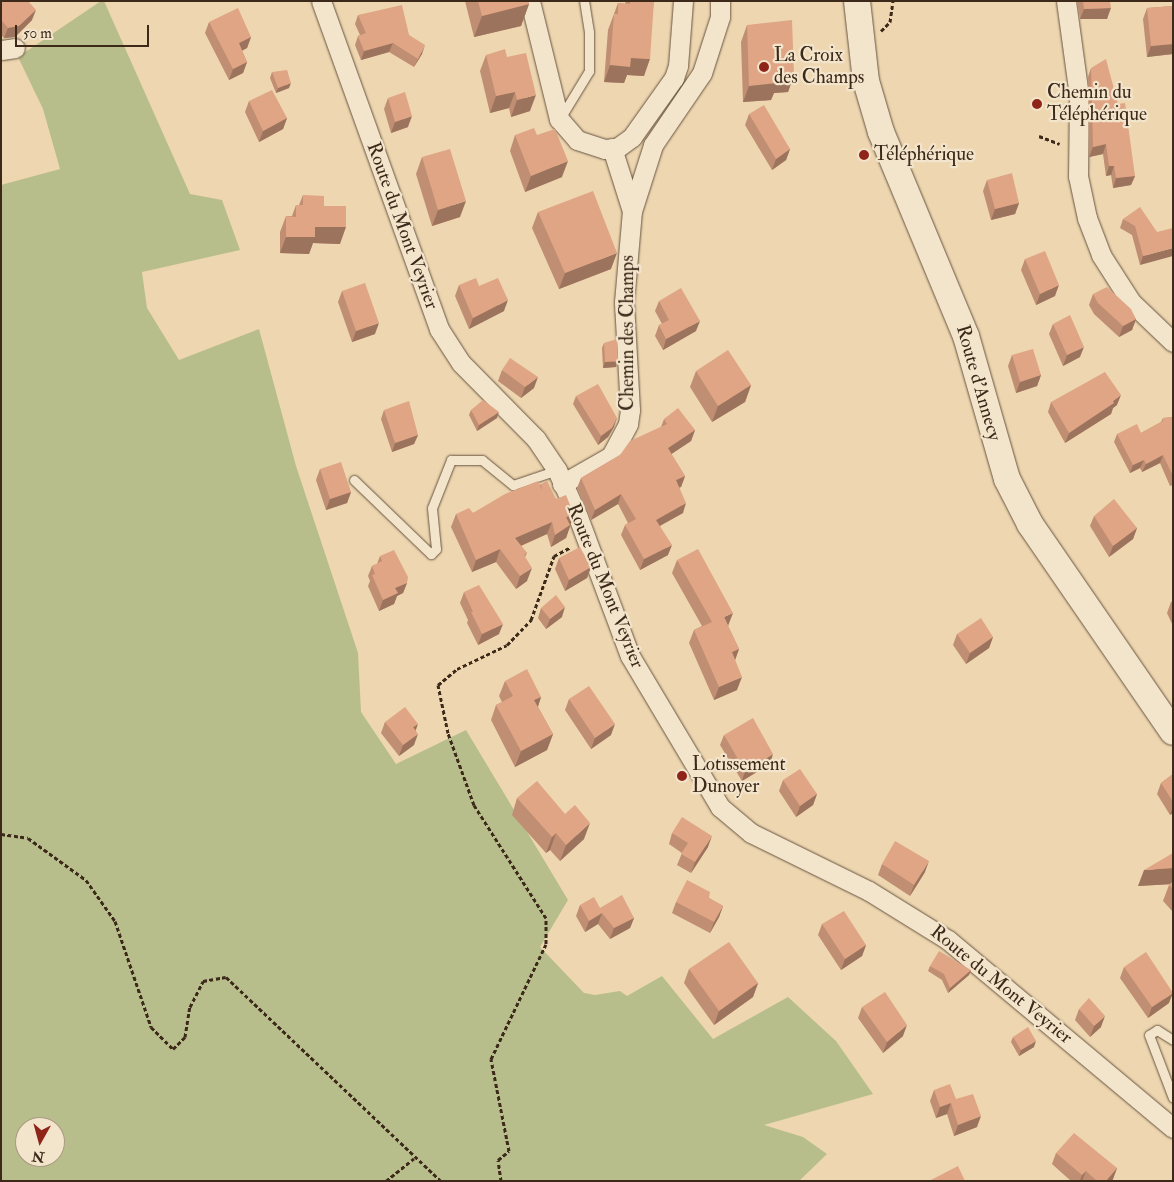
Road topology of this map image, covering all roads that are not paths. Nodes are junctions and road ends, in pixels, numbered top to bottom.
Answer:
1 (321, 1) edge
2 (530, 1) edge
3 (584, 1) edge
4 (683, 1) edge
5 (720, 1) edge
6 (857, 1) edge
7 (1066, 1) edge
8 (559, 120) junction
9 (612, 148) junction
10 (632, 211) junction
11 (1173, 342) edge
12 (560, 477) junction
13 (354, 480) dead end
14 (1173, 732) edge
15 (1173, 1040) edge
16 (1173, 1098) edge
17 (1173, 1128) edge

1 - 12 street, Route du Mont Veyrier
2 - 8 street
3 - 8 lane
4 - 9 street
5 - 10 street, Chemin des Champs
6 - 14 main road, Route d'Annecy
7 - 11 street
8 - 9 street
9 - 10 street, Chemin des Champs
10 - 12 street, Chemin des Champs
12 - 13 lane
12 - 17 street, Route du Mont Veyrier
15 - 16 lane

